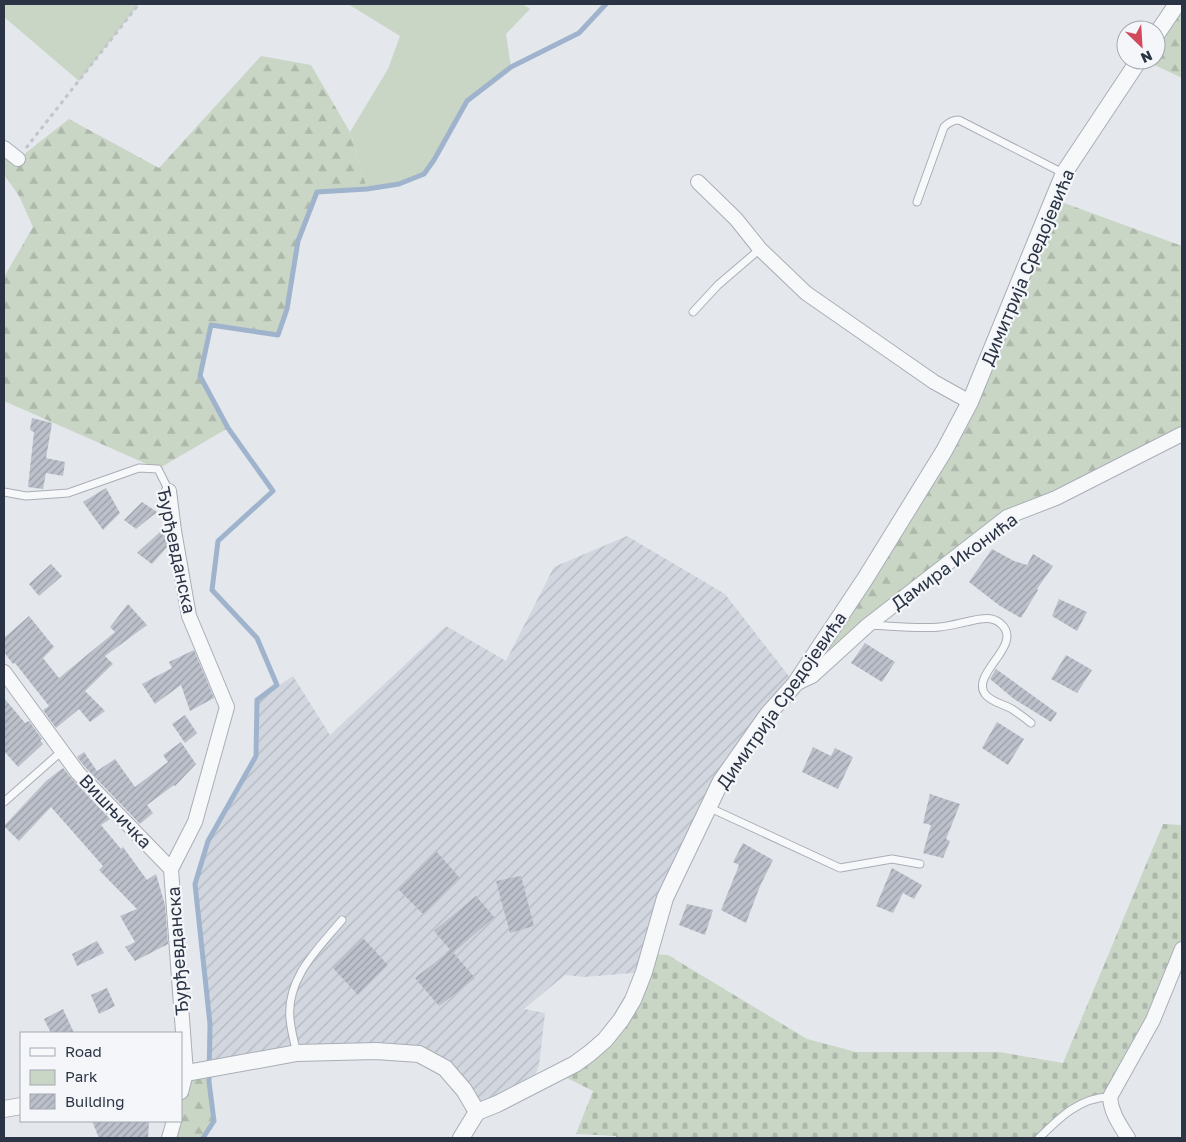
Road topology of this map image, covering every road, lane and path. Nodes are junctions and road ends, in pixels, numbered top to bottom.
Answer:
1 (139, 4) edge
2 (1176, 4) edge
3 (1165, 20) edge
4 (1132, 70) edge
5 (4, 148) edge
6 (18, 159) joint
7 (1064, 173) junction
8 (698, 182) dead end
9 (917, 202) dead end
10 (760, 249) junction
11 (693, 312) dead end
12 (970, 402) junction
13 (1182, 434) edge
14 (168, 491) joint
15 (4, 492) edge
16 (868, 625) junction
17 (4, 672) edge
18 (795, 684) junction
19 (1031, 722) dead end
20 (62, 752) junction
21 (4, 802) edge
22 (708, 807) junction
23 (920, 864) dead end
24 (171, 869) junction
25 (342, 920) dead end
26 (1182, 949) edge
27 (181, 1032) edge
28 (182, 1042) edge
29 (297, 1053) junction
30 (184, 1074) edge
31 (1110, 1097) junction
32 (20, 1106) edge
33 (4, 1109) edge
34 (477, 1112) junction
35 (174, 1122) edge
36 (169, 1138) edge
37 (462, 1138) edge
38 (1039, 1138) edge
39 (1128, 1138) edge

1 - 6 path
2 - 3 street
4 - 7 street, Димитрија Средојевића
5 - 6 street
7 - 9 lane
7 - 12 street, Димитрија Средојевића
8 - 10 street
10 - 11 lane
10 - 12 street
12 - 18 street, Димитрија Средојевића
13 - 16 street, Дамира Иконића
14 - 15 lane, Ђурђевданска
14 - 24 street, Ђурђевданска
16 - 18 street, Дамира Иконића
16 - 19 lane
17 - 20 street, Вишњичка
18 - 22 street, Димитрија Средојевића
20 - 21 lane
20 - 24 street, Вишњичка
22 - 23 lane
22 - 34 street, Димитрија Средојевића
24 - 27 street, Ђурђевданска
25 - 29 lane
26 - 31 street
28 - 30 street, Ђурђевданска
29 - 30 street
29 - 34 street
31 - 38 lane
31 - 39 street
32 - 33 street
34 - 37 street
35 - 36 street

